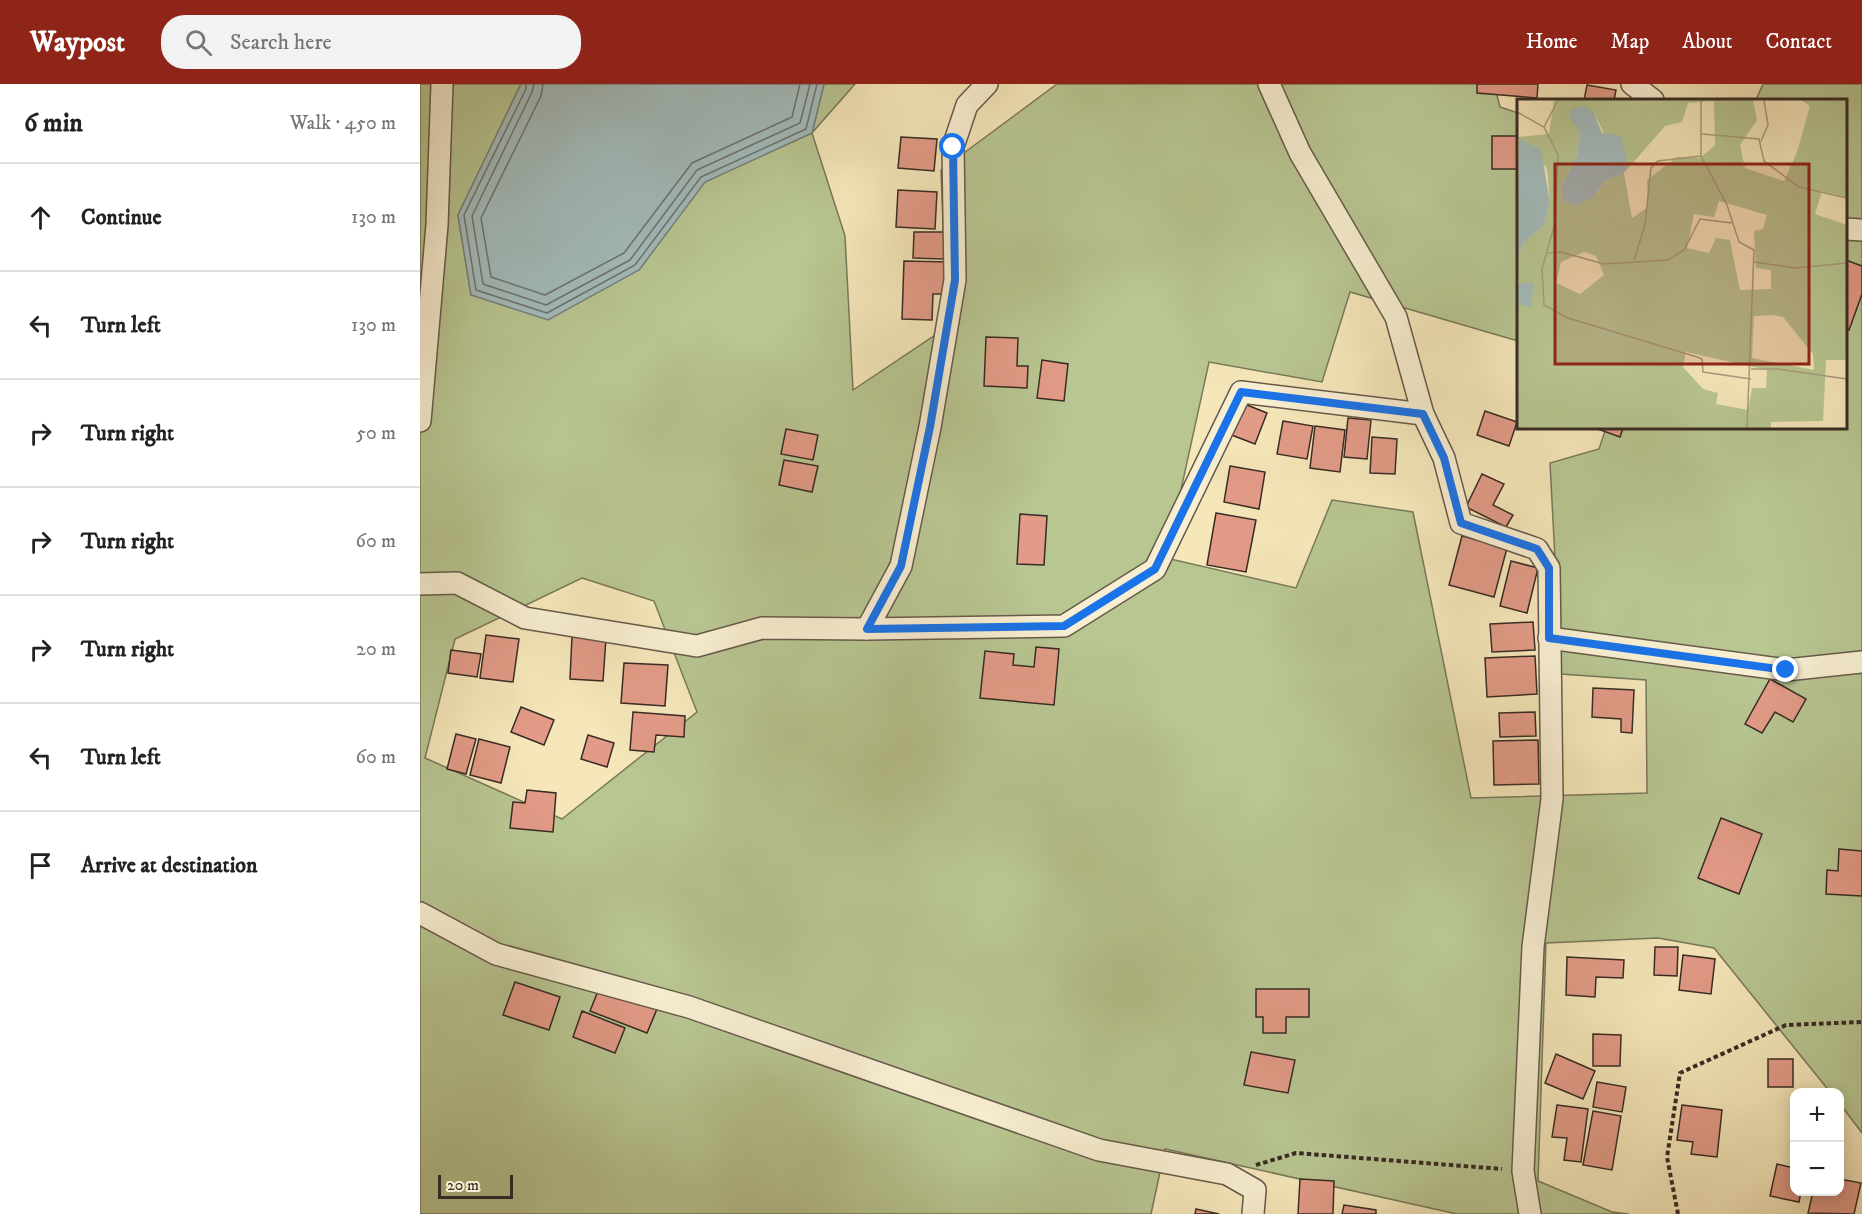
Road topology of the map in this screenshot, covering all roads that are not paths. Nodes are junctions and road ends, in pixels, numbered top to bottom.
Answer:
1 (442, 84) edge
2 (987, 84) edge
3 (1269, 84) edge
4 (1632, 84) edge
5 (1652, 99) edge
6 (1847, 229) edge
7 (1862, 230) edge
8 (1423, 414) junction
9 (420, 421) edge
10 (420, 584) edge
11 (867, 629) junction
12 (1549, 638) junction
13 (1862, 663) edge
14 (420, 913) edge
15 (1253, 1214) edge
16 (1530, 1214) edge

1 - 9 street
2 - 11 street
3 - 8 street
4 - 5 street
6 - 7 street
8 - 11 street
8 - 12 street
10 - 11 street
12 - 13 street
12 - 16 street
14 - 15 street

